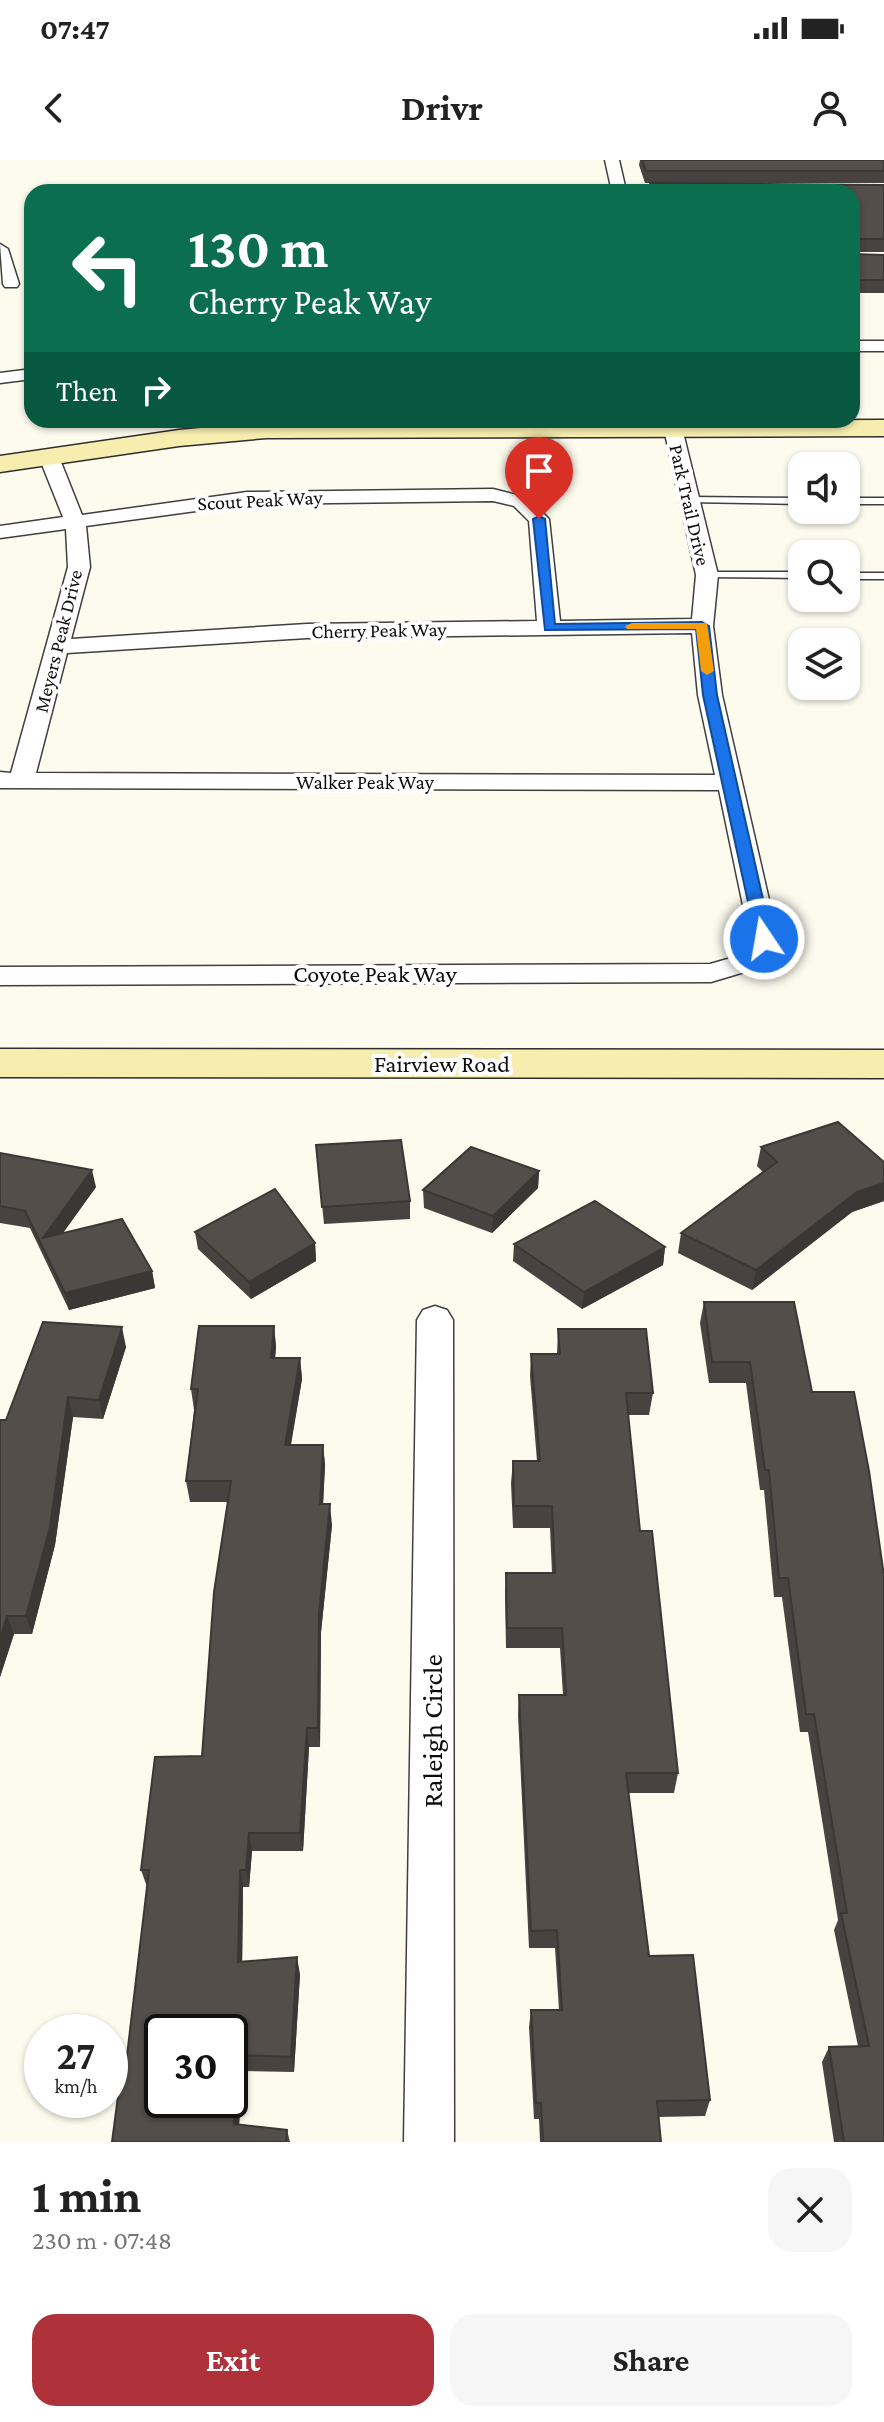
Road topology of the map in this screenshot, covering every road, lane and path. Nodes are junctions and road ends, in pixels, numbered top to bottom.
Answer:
1 (612, 160) edge
2 (617, 184) edge
3 (0, 249) edge
4 (5, 284) edge
5 (860, 346) edge
6 (884, 346) edge
7 (24, 375) edge
8 (0, 378) edge
9 (401, 428) edge
10 (673, 428) edge
11 (860, 428) edge
12 (884, 428) edge
13 (49, 457) junction
14 (0, 464) edge
15 (690, 500) junction
16 (788, 501) edge
17 (860, 501) edge
18 (884, 501) edge
19 (75, 521) junction
20 (0, 532) edge
21 (707, 575) junction
22 (788, 575) edge
23 (860, 576) edge
24 (884, 576) edge
25 (702, 626) junction
26 (549, 627) junction
27 (56, 647) junction
28 (11, 780) edge
29 (729, 783) junction
30 (748, 962) joint
31 (0, 976) edge
32 (0, 1063) edge
33 (884, 1064) edge
34 (435, 1320) dead end
35 (429, 2142) edge

1 - 2 street
3 - 4 street
5 - 6 street
7 - 8 street
9 - 13 street
10 - 15 street, Park Trail Drive
11 - 12 street
13 - 14 street
13 - 19 street, Meyers Peak Drive
15 - 16 lane
15 - 21 street, Park Trail Drive
17 - 18 lane
19 - 20 street, Scout Peak Way
19 - 26 street, Scout Peak Way
19 - 27 street, Meyers Peak Drive
21 - 22 lane
21 - 25 street, Park Trail Drive
23 - 24 lane
25 - 26 street, Cherry Peak Way
25 - 29 street, Park Trail Drive
26 - 27 street, Cherry Peak Way
27 - 28 street, Meyers Peak Drive
28 - 29 street, Walker Peak Way
29 - 30 street, Park Trail Drive
30 - 31 street, Coyote Peak Way
32 - 33 street, Fairview Road
34 - 35 street, Raleigh Circle

